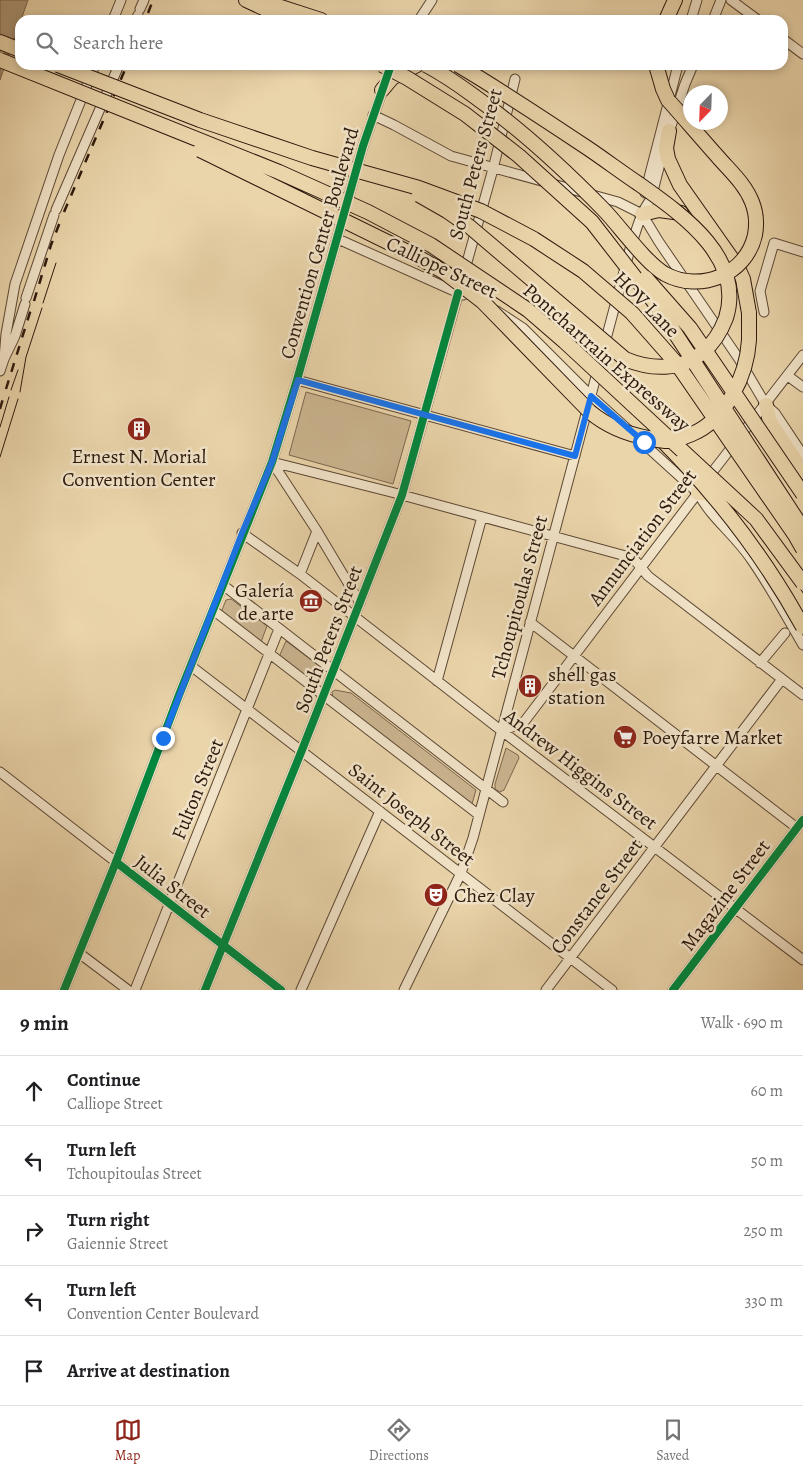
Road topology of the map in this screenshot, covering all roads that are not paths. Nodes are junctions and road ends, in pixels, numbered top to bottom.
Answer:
1 (121, 0) edge
2 (144, 0) edge
3 (246, 0) edge
4 (259, 0) edge
5 (432, 0) edge
6 (675, 0) edge
7 (697, 0) edge
8 (721, 0) edge
9 (731, 0) edge
10 (115, 15) edge
11 (138, 15) edge
12 (278, 15) edge
13 (306, 15) edge
14 (422, 15) edge
15 (668, 15) edge
16 (692, 15) edge
17 (714, 15) edge
18 (751, 15) edge
19 (0, 42) edge
20 (788, 43) edge
21 (15, 48) edge
22 (803, 54) edge
23 (0, 60) edge
24 (15, 66) edge
25 (24, 70) edge
26 (71, 70) edge
27 (93, 70) edge
28 (116, 70) edge
29 (389, 70) edge
30 (392, 70) edge
31 (407, 70) edge
32 (434, 70) edge
33 (466, 70) edge
34 (657, 70) edge
35 (677, 70) edge
36 (691, 70) edge
37 (515, 79) dead end
38 (382, 90) junction
39 (100, 101) junction
40 (373, 115) junction
41 (669, 131) junction
42 (493, 169) junction
43 (387, 180) junction
44 (644, 209) junction
45 (592, 222) junction
46 (717, 237) junction
47 (338, 239) junction
48 (803, 252) edge
49 (458, 293) junction
50 (764, 312) dead end
51 (803, 355) edge
52 (4, 359) junction
53 (0, 371) edge
54 (788, 376) junction
55 (298, 380) junction
56 (803, 387) edge
57 (591, 396) junction
58 (766, 405) junction
59 (424, 414) junction
60 (644, 416) junction
61 (803, 455) edge
62 (575, 456) junction
63 (272, 462) junction
64 (803, 472) edge
65 (698, 492) junction
66 (803, 494) edge
67 (402, 495) junction
68 (482, 517) junction
69 (803, 529) edge
70 (317, 531) junction
71 (242, 533) junction
72 (554, 536) junction
73 (803, 549) edge
74 (642, 567) junction
75 (300, 574) junction
76 (803, 583) edge
77 (223, 585) junction
78 (360, 603) junction
79 (803, 606) edge
80 (213, 610) junction
81 (354, 617) junction
82 (530, 622) junction
83 (803, 627) edge
84 (279, 629) junction
85 (785, 633) dead end
86 (803, 645) edge
87 (269, 653) junction
88 (574, 656) junction
89 (760, 662) junction
90 (190, 666) junction
91 (333, 671) junction
92 (782, 679) junction
93 (437, 681) junction
94 (324, 695) junction
95 (803, 695) edge
96 (247, 709) junction
97 (502, 731) junction
98 (302, 750) junction
99 (716, 766) junction
100 (0, 772) edge
101 (486, 789) junction
102 (503, 802) dead end
103 (380, 811) junction
104 (479, 815) junction
105 (803, 820) edge
106 (797, 828) junction
107 (655, 846) junction
108 (116, 862) junction
109 (461, 873) junction
110 (170, 904) junction
111 (736, 908) junction
112 (223, 945) junction
113 (78, 952) junction
114 (570, 958) junction
115 (803, 960) edge
116 (64, 990) edge
117 (128, 990) edge
118 (135, 990) edge
119 (205, 990) edge
120 (282, 990) edge
121 (301, 990) edge
122 (404, 990) edge
123 (546, 990) edge
124 (612, 990) edge
125 (673, 990) edge

1 - 10 street
2 - 11 street
3 - 12 highway
4 - 13 highway
5 - 14 street
6 - 15 highway
7 - 16 street
8 - 17 street
9 - 18 street
19 - 21 highway
20 - 22 street
23 - 24 highway, bridge
25 - 39 highway, bridge
26 - 43 highway, bridge
27 - 52 street
28 - 52 street
29 - 38 street, Convention Center Boulevard
30 - 45 highway, Pontchartrain Expressway, bridge
31 - 38 highway
32 - 34 highway, bridge
33 - 43 highway, bridge
35 - 44 street, Tchoupitoulas Street
36 - 41 street, Tchoupitoulas Street
37 - 42 street, South Peters Street
38 - 40 street, Convention Center Boulevard
39 - 46 highway, bridge
39 - 60 highway, Pontchartrain Expressway, bridge
40 - 42 street
40 - 47 street, Convention Center Boulevard
41 - 44 street, Tchoupitoulas Street
41 - 46 highway
42 - 44 street
42 - 49 street, South Peters Street
43 - 73 highway, HOV Lane, bridge
44 - 46 highway
44 - 57 street, Tchoupitoulas Street
44 - 58 street
45 - 66 highway, bridge
45 - 69 highway, Pontchartrain Expressway, bridge
47 - 49 street, Calliope Street
47 - 55 street, Convention Center Boulevard
48 - 50 street
49 - 57 street, Calliope Street
49 - 59 street, South Peters Street
51 - 54 street, Annunciation Street
52 - 53 street
54 - 56 street
54 - 58 street, Annunciation Street
55 - 59 street
55 - 63 street, Convention Center Boulevard
57 - 62 street, Tchoupitoulas Street
57 - 65 street, Calliope Street
58 - 61 street
58 - 64 highway
58 - 65 street, Annunciation Street
59 - 62 street
59 - 67 street, South Peters Street
60 - 76 highway, Pontchartrain Expressway, bridge
60 - 83 highway, bridge
62 - 72 street, Tchoupitoulas Street
63 - 67 street
63 - 70 street
63 - 71 street, Convention Center Boulevard
65 - 74 street, Annunciation Street
65 - 79 highway
65 - 86 street, Calliope Street
67 - 68 street
67 - 78 street, South Peters Street
68 - 72 street
68 - 93 street
70 - 75 street
70 - 78 street
71 - 75 street, Andrew Higgins Street
71 - 77 street, Convention Center Boulevard
72 - 74 street
72 - 82 street, Tchoupitoulas Street
74 - 88 street, Annunciation Street
74 - 89 street
75 - 81 street, Andrew Higgins Street
77 - 80 street, Convention Center Boulevard
77 - 84 street
78 - 81 street, South Peters Street
80 - 87 street
80 - 90 street, Convention Center Boulevard
81 - 91 street, South Peters Street
81 - 93 street, Andrew Higgins Street
82 - 88 street
82 - 97 street, Tchoupitoulas Street
84 - 87 street, Fulton Street
84 - 91 street
85 - 89 street
87 - 94 street
87 - 96 street, Fulton Street
88 - 97 street, Annunciation Street
88 - 99 street
89 - 92 street
90 - 96 street, Saint Joseph Street
90 - 108 street, Convention Center Boulevard
91 - 94 street, South Peters Street
91 - 101 street
92 - 95 street
92 - 99 street, Constance Street
93 - 97 street, Andrew Higgins Street
94 - 98 street, South Peters Street
94 - 104 street
96 - 98 street, Saint Joseph Street
96 - 110 street, Fulton Street
97 - 101 street, Tchoupitoulas Street
97 - 107 street, Andrew Higgins Street
98 - 103 street, Saint Joseph Street
98 - 112 street, South Peters Street
99 - 106 street
99 - 107 street, Constance Street
100 - 108 street, Julia Street
101 - 102 street
101 - 104 street, Tchoupitoulas Street
103 - 109 street, Saint Joseph Street
103 - 121 street
104 - 109 street, Tchoupitoulas Street
105 - 106 street, Magazine Street
106 - 111 street, Magazine Street
107 - 111 street, Andrew Higgins Street
107 - 114 street, Constance Street
108 - 110 street, Julia Street
108 - 113 street, Convention Center Boulevard
109 - 114 street, Saint Joseph Street
109 - 122 street, Tchoupitoulas Street
110 - 112 street, Julia Street
110 - 118 street, Fulton Street
111 - 115 street, Andrew Higgins Street
111 - 125 street, Magazine Street
112 - 119 street, South Peters Street
112 - 120 street, Julia Street
113 - 116 street, Convention Center Boulevard
113 - 117 street
114 - 123 street, Constance Street
114 - 124 street, Saint Joseph Street

